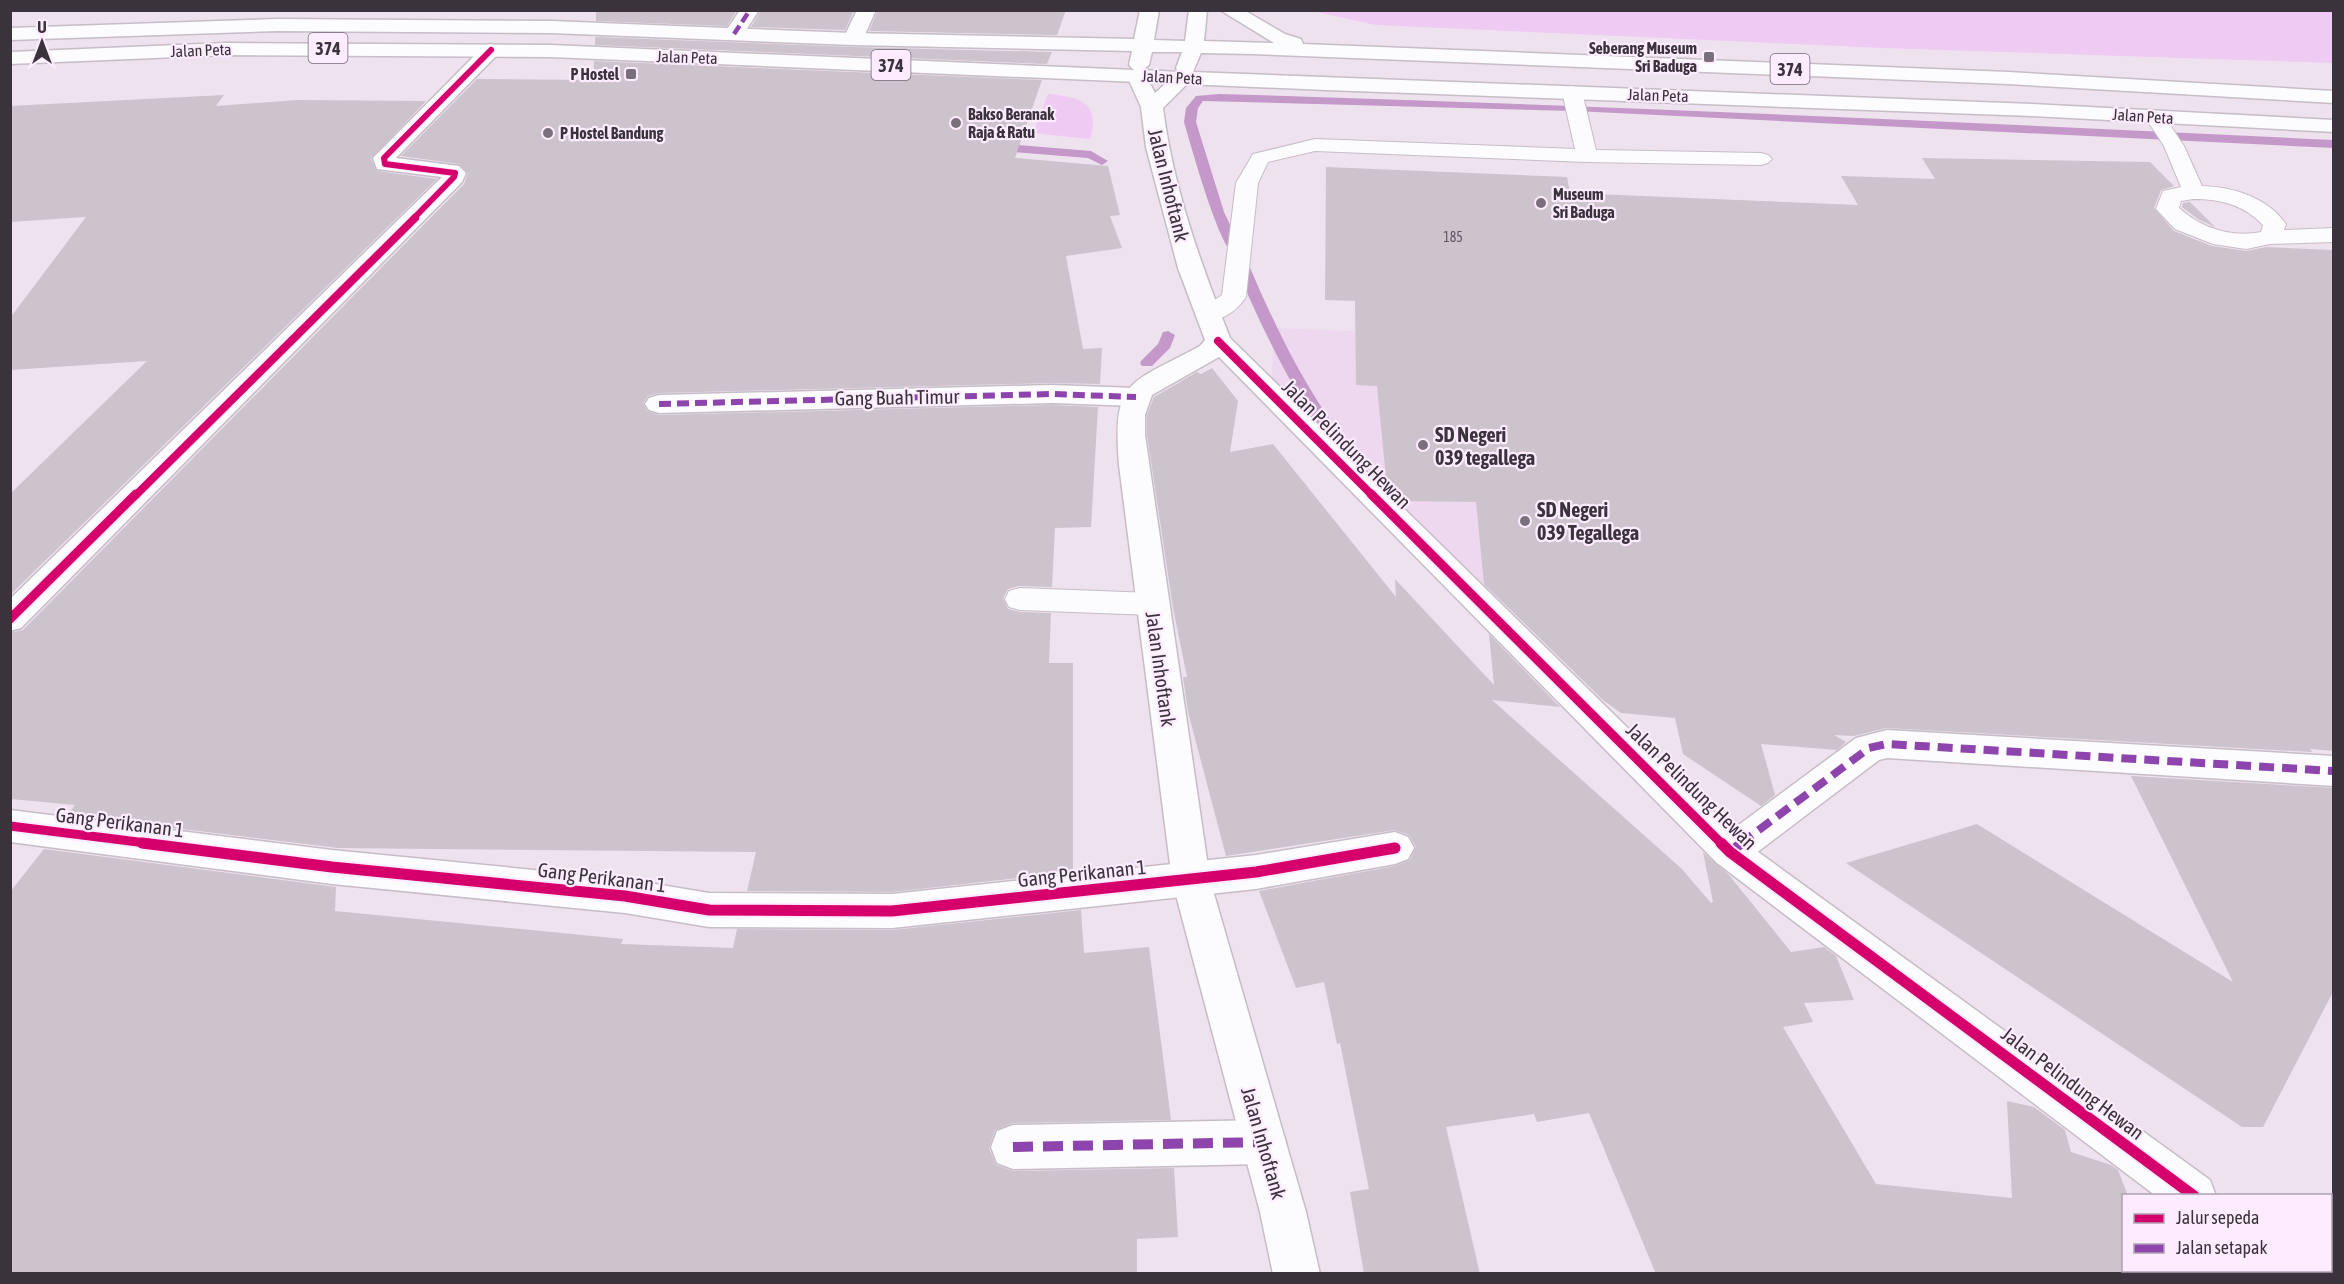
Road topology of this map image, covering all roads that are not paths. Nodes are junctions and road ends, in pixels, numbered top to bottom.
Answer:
1 (750, 10) edge
2 (867, 10) edge
3 (1150, 10) edge
4 (1198, 10) edge
5 (1229, 10) edge
6 (10, 34) edge
7 (734, 34) junction
8 (853, 39) junction
9 (1143, 44) junction
10 (1194, 46) junction
11 (491, 50) junction
12 (1327, 52) junction
13 (10, 58) edge
14 (1137, 76) junction
15 (1183, 78) junction
16 (2008, 78) junction
17 (1572, 92) junction
18 (2334, 97) edge
19 (1152, 107) junction
20 (2032, 110) junction
21 (2155, 117) junction
22 (2334, 126) edge
23 (1587, 156) junction
24 (1761, 159) dead end
25 (2193, 191) junction
26 (2334, 235) edge
27 (2270, 237) junction
28 (1214, 328) junction
29 (1136, 398) junction
30 (659, 404) dead end
31 (1020, 599) dead end
32 (1152, 604) junction
33 (10, 620) edge
34 (2334, 771) edge
35 (10, 826) edge
36 (1395, 848) dead end
37 (1730, 852) junction
38 (1191, 880) junction
39 (1264, 1142) junction
40 (1013, 1147) dead end
41 (2191, 1194) edge
42 (1297, 1274) edge

1 - 7 main road
2 - 8 main road
3 - 9 main road
4 - 10 main road
5 - 12 main road
6 - 7 main road, Jalan Peta / 374
7 - 8 main road, Jalan Peta / 374
8 - 9 main road, Jalan Peta / 374
9 - 10 main road, Jalan Peta / 374
9 - 14 main road
10 - 12 main road, Jalan Peta / 374
10 - 15 main road
11 - 13 main road, Jalan Peta / 374
11 - 14 main road, Jalan Peta / 374
11 - 33 main road
12 - 16 main road, Jalan Peta / 374
14 - 15 main road, Jalan Peta / 374
14 - 19 main road, Jalan Inhoftank
15 - 17 main road, Jalan Peta / 374
15 - 19 main road, Jalan Inhoftank
16 - 18 main road, Jalan Peta / 374
16 - 20 main road
17 - 20 main road, Jalan Peta / 374
17 - 23 lane
19 - 28 main road, Jalan Inhoftank
20 - 21 main road, Jalan Peta / 374
21 - 22 main road, Jalan Peta / 374
21 - 25 lane
23 - 24 lane
23 - 28 lane
25 - 27 lane
25 - 27 lane
26 - 27 lane
28 - 29 main road
28 - 37 main road, Jalan Pelindung Hewan
29 - 30 main road, Gang Buah Timur
29 - 32 main road, Jalan Inhoftank
31 - 32 lane
32 - 38 main road, Jalan Inhoftank
34 - 37 main road
35 - 38 main road, Gang Perikanan 1
36 - 38 main road, Gang Perikanan 1
37 - 41 main road, Jalan Pelindung Hewan
38 - 39 main road, Jalan Inhoftank
39 - 40 main road
39 - 42 main road, Jalan Inhoftank

